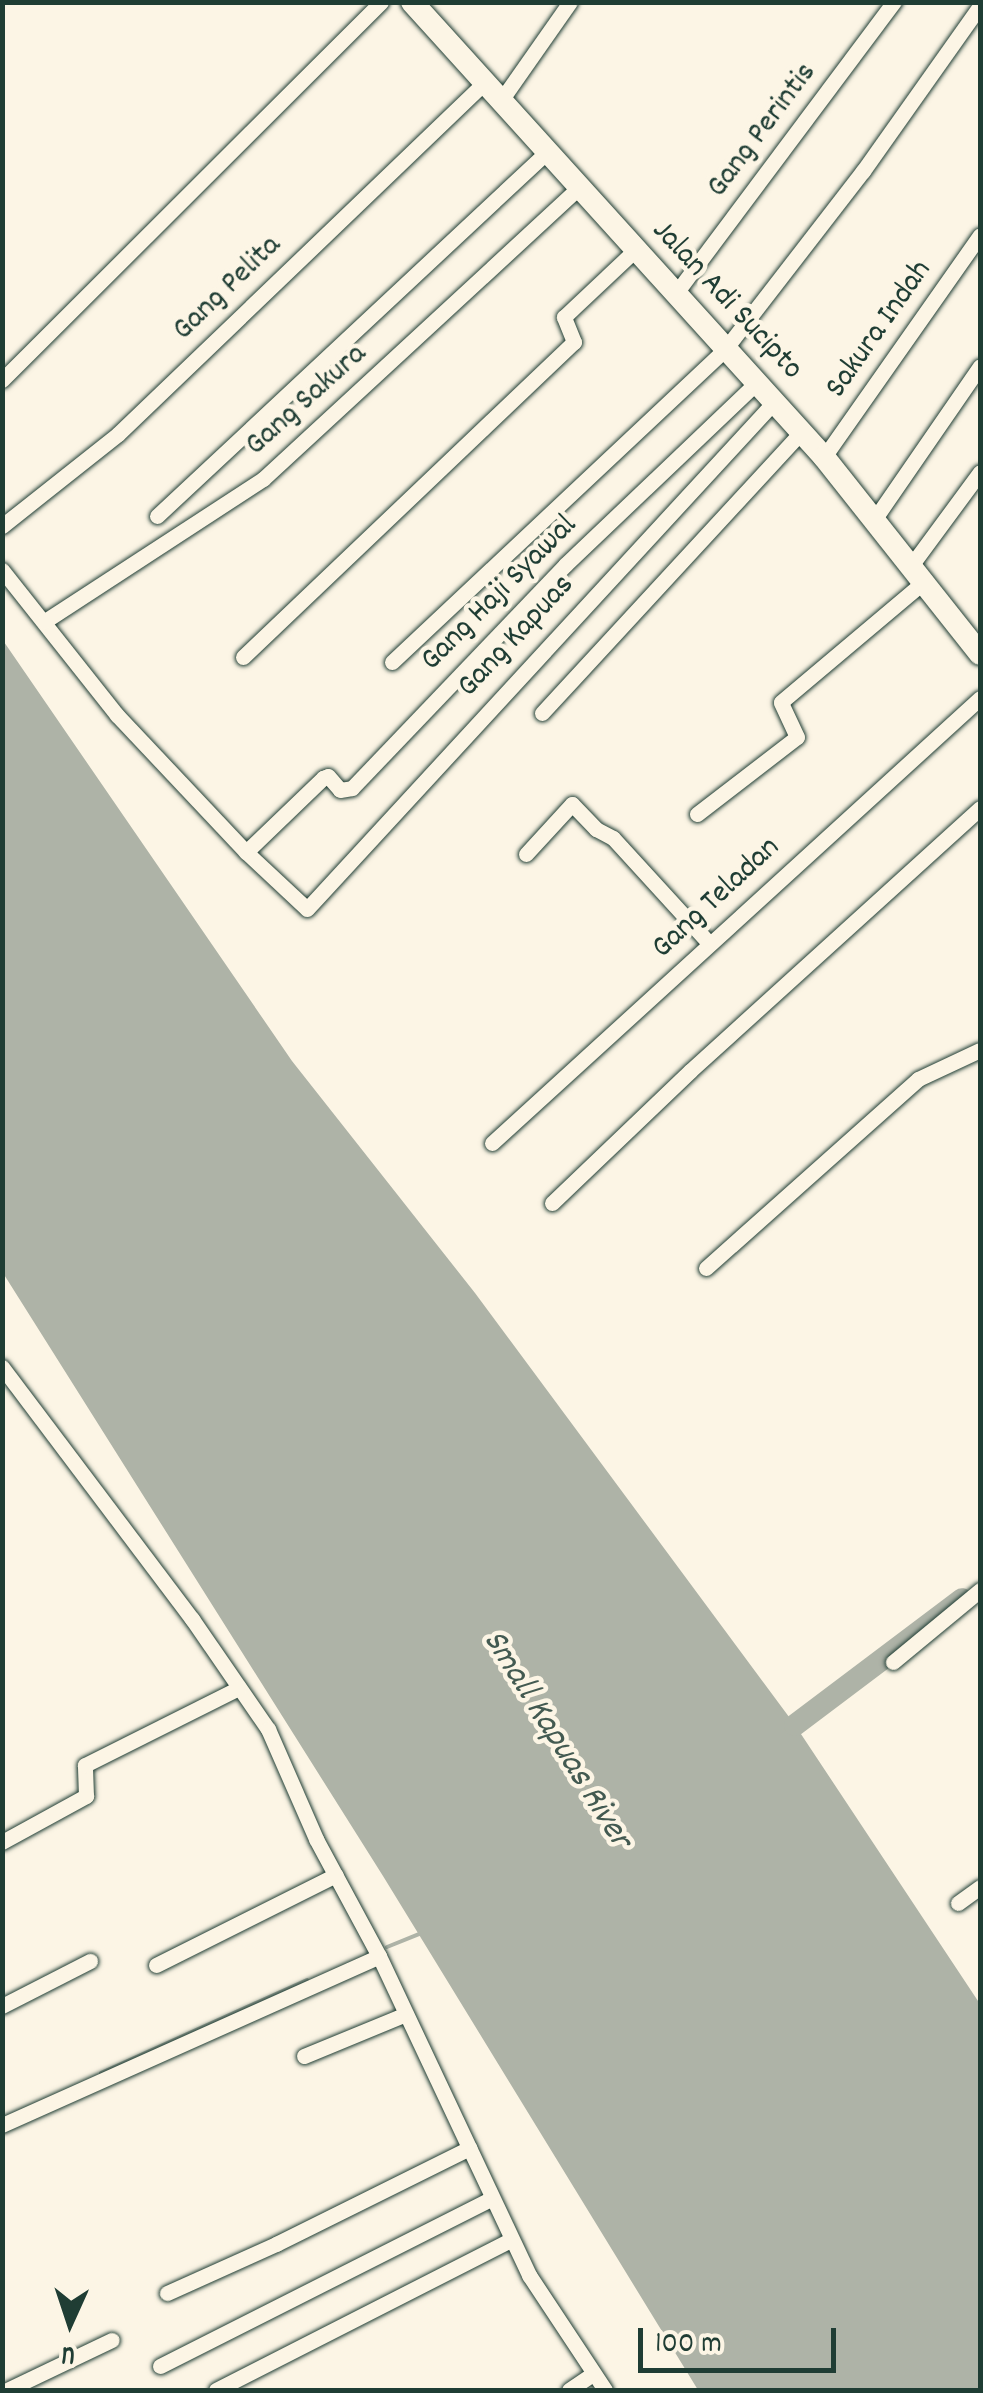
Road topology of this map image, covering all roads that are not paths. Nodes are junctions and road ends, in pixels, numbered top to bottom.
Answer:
1 (380, 2) edge
2 (412, 2) edge
3 (570, 2) edge
4 (894, 2) edge
5 (980, 6) edge
6 (485, 82) junction
7 (502, 100) junction
8 (549, 150) junction
9 (578, 188) junction
10 (980, 235) edge
11 (635, 250) junction
12 (676, 293) junction
13 (726, 348) junction
14 (980, 366) edge
15 (2, 380) edge
16 (757, 382) junction
17 (774, 401) junction
18 (801, 432) junction
19 (824, 457) junction
20 (980, 472) edge
21 (157, 516) dead end
22 (876, 517) junction
23 (2, 526) edge
24 (2, 570) edge
25 (919, 572) junction
26 (45, 620) junction
27 (980, 654) edge
28 (243, 657) dead end
29 (392, 662) dead end
30 (980, 698) edge
31 (542, 714) dead end
32 (980, 808) edge
33 (697, 814) dead end
34 (246, 852) junction
35 (526, 854) dead end
36 (709, 943) junction
37 (980, 1050) edge
38 (492, 1143) dead end
39 (552, 1204) dead end
40 (706, 1268) dead end
41 (2, 1366) edge
42 (17, 1386) junction
43 (2, 1396) edge
44 (980, 1590) edge
45 (893, 1662) dead end
46 (239, 1688) junction
47 (2, 1842) edge
48 (336, 1875) junction
49 (980, 1887) edge
50 (958, 1903) dead end
51 (379, 1956) junction
52 (90, 1962) dead end
53 (156, 1965) dead end
54 (2, 2006) edge
55 (406, 2014) junction
56 (304, 2056) dead end
57 (2, 2126) edge
58 (469, 2148) junction
59 (492, 2198) junction
60 (511, 2240) junction
61 (166, 2293) dead end
62 (112, 2340) dead end
63 (160, 2366) dead end
64 (593, 2374) junction
65 (7, 2390) edge
66 (216, 2390) edge
67 (569, 2390) edge
68 (604, 2390) edge

1 - 15 street
2 - 6 main road, Jalan Adi Sucipto
3 - 7 street
4 - 12 street, Gang Perintis
5 - 13 street
6 - 7 main road, Jalan Adi Sucipto
6 - 23 street, Gang Pelita
7 - 8 main road, Jalan Adi Sucipto
8 - 9 main road, Jalan Adi Sucipto
8 - 21 street
9 - 11 main road, Jalan Adi Sucipto
9 - 26 street, Gang Sakura
10 - 19 street, Sakura Indah
11 - 12 main road, Jalan Adi Sucipto
11 - 28 street
12 - 13 main road, Jalan Adi Sucipto
13 - 16 main road, Jalan Adi Sucipto
13 - 29 street
14 - 22 street
16 - 17 main road, Jalan Adi Sucipto
16 - 34 street, Gang Haji Syawal
17 - 18 main road, Jalan Adi Sucipto
17 - 34 street, Gang Kapuas
18 - 19 main road, Jalan Adi Sucipto
18 - 31 street
19 - 22 main road, Jalan Adi Sucipto
20 - 25 street
22 - 25 main road, Jalan Adi Sucipto
24 - 26 street
25 - 27 main road, Jalan Adi Sucipto
25 - 33 street
26 - 34 street
30 - 36 street, Gang Teladan
32 - 39 street
35 - 36 street
36 - 38 street, Gang Teladan
37 - 40 street
41 - 42 street
42 - 43 street
42 - 46 street
44 - 45 street
46 - 47 street
46 - 48 street
48 - 51 street
48 - 53 street
49 - 50 street
51 - 55 street
51 - 57 street
52 - 54 street
55 - 56 street
55 - 58 street
58 - 59 street
58 - 61 street
59 - 60 street
59 - 63 street
60 - 64 street
60 - 66 street
62 - 65 street
64 - 67 street
64 - 68 street

